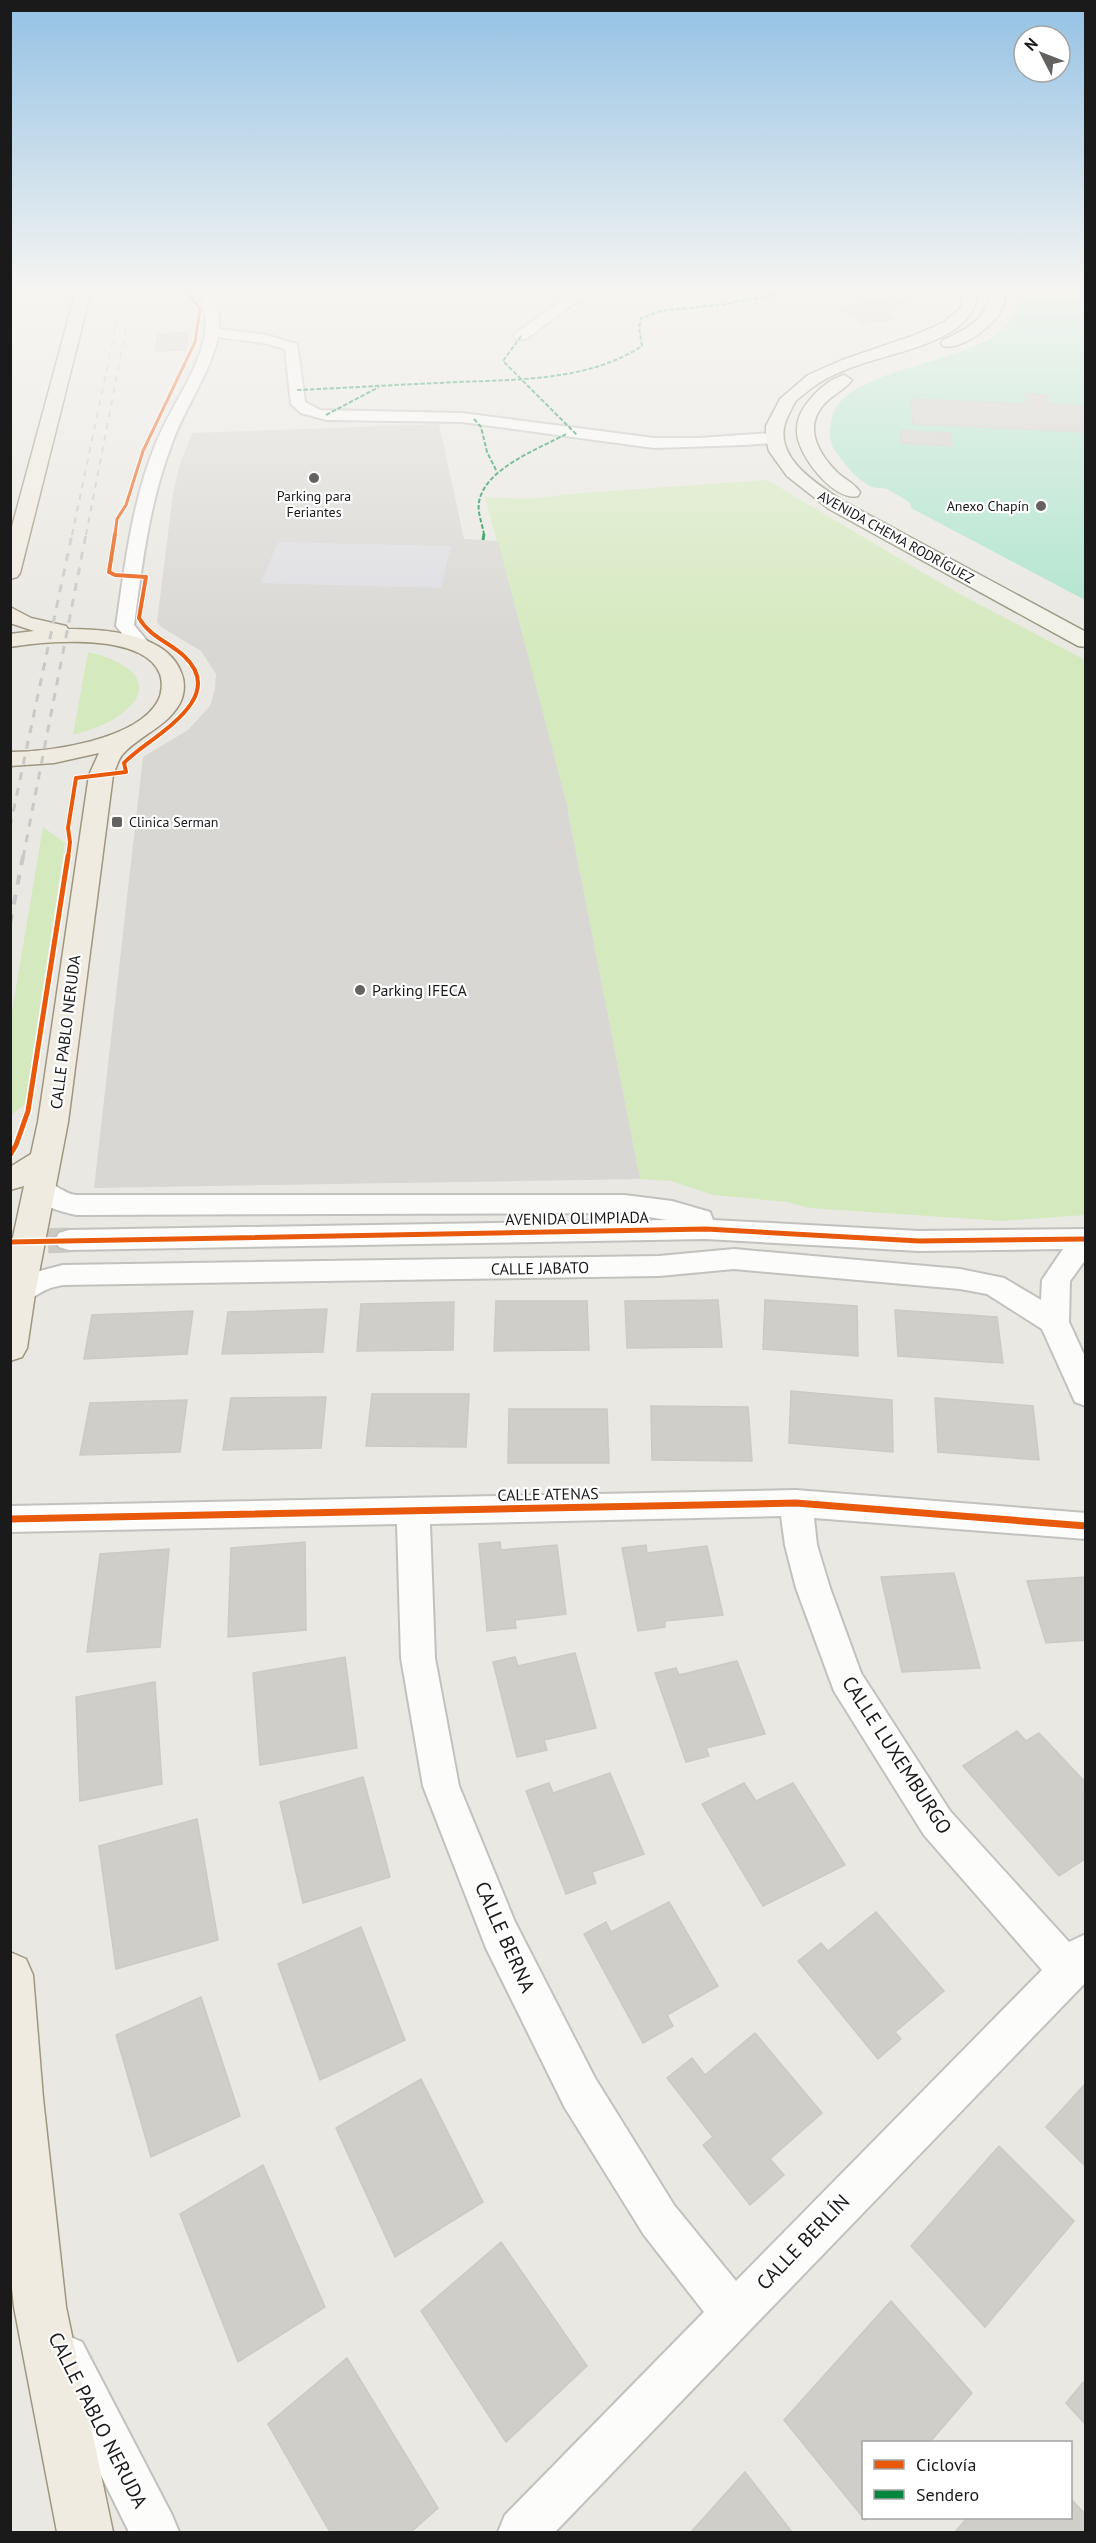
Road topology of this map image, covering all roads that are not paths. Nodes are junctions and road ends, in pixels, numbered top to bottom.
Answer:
1 (54, 406) edge
2 (182, 406) edge
3 (300, 406) edge
4 (783, 406) edge
5 (812, 406) edge
6 (773, 438) junction
7 (861, 498) dead end
8 (10, 573) edge
9 (10, 613) edge
10 (81, 635) junction
11 (10, 641) edge
12 (1086, 641) edge
13 (144, 648) junction
14 (139, 730) junction
15 (10, 759) edge
16 (32, 1176) edge
17 (739, 1230) junction
18 (1085, 1239) edge
19 (69, 1240) tunnel mouth
20 (919, 1241) junction
21 (734, 1259) junction
22 (1054, 1322) junction
23 (13, 1324) edge
24 (1086, 1394) edge
25 (796, 1503) junction
26 (412, 1510) junction
27 (10, 1519) edge
28 (1086, 1526) edge
29 (1077, 1961) edge
30 (10, 1975) edge
31 (40, 2307) junction
32 (734, 2314) junction
33 (85, 2532) edge
34 (155, 2532) edge
35 (522, 2532) edge

1 - 8 main road
2 - 13 street
3 - 6 street
4 - 6 main road
5 - 7 main road, AVENIDA CHEMA RODRÍGUEZ
6 - 12 main road, AVENIDA CHEMA RODRÍGUEZ
9 - 10 main road
10 - 11 main road
10 - 13 main road
13 - 14 main road
14 - 15 main road
14 - 16 main road, CALLE PABLO NERUDA
16 - 17 street
16 - 23 main road, CALLE PABLO NERUDA
17 - 19 street, AVENIDA OLIMPIADA
17 - 20 street, AVENIDA OLIMPIADA
18 - 20 street, AVENIDA OLIMPIADA
18 - 22 street
20 - 21 street
21 - 22 street, CALLE JABATO
21 - 23 street, CALLE JABATO
22 - 24 street
25 - 26 street, CALLE ATENAS
25 - 28 street, CALLE ATENAS
25 - 29 street, CALLE LUXEMBURGO
26 - 27 street, CALLE ATENAS
26 - 32 street, CALLE BERNA
29 - 32 street, CALLE BERLÍN
30 - 31 main road, CALLE PABLO NERUDA
31 - 33 main road, CALLE PABLO NERUDA
31 - 34 street, CALLE PABLO NERUDA
32 - 35 street, CALLE BERLÍN

